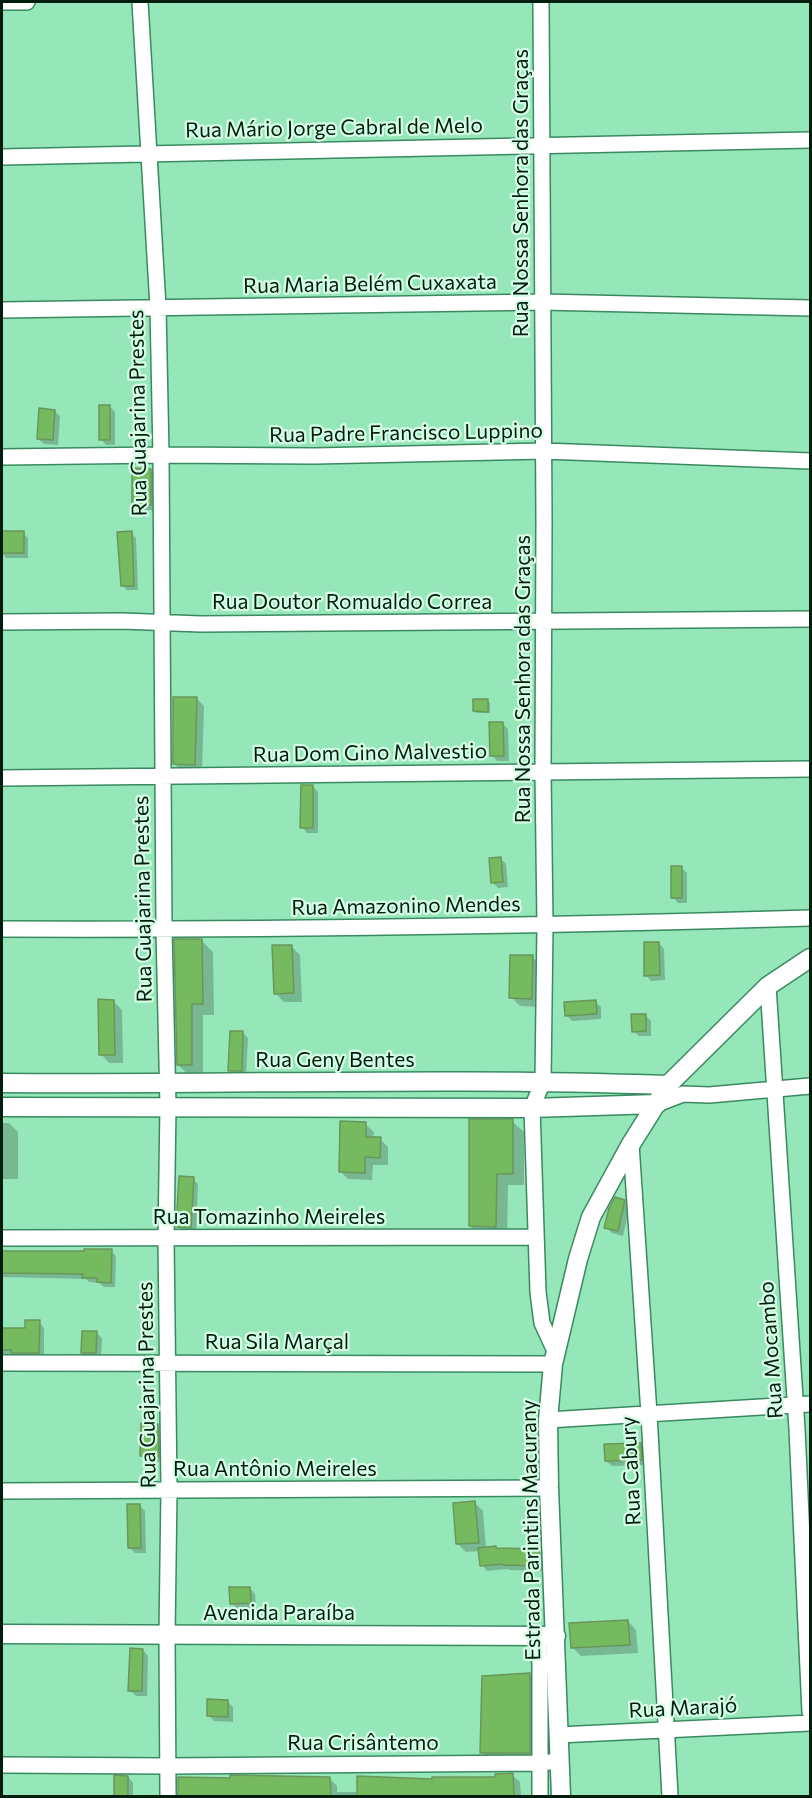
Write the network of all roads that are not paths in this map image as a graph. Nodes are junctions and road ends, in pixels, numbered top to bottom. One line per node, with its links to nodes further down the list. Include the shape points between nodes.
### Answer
1 (2, 2): 2 (street)
2 (27, 2)
3 (140, 2): 7 (street, Rua Guajarina Prestes)
4 (541, 2): 6 (street, Rua Nossa Senhora das Graças)
5 (810, 140): 6 (street, Rua Mário Jorge Cabral de Melo)
6 (541, 147): 7 (street, Rua Mário Jorge Cabral de Melo); 9 (street, Rua Nossa Senhora das Graças)
7 (148, 153): 8 (street, Rua Mário Jorge Cabral de Melo); 10 (street, Rua Guajarina Prestes)
8 (2, 157)
9 (542, 302): 10 (street, Rua Maria Belém Cuxaxata); 11 (street, Rua Maria Belém Cuxaxata); 13 (street, Rua Nossa Senhora das Graças)
10 (158, 307): 12 (street, Rua Maria Belém Cuxaxata); 14 (street, Rua Guajarina Prestes)
11 (810, 308)
12 (2, 310)
13 (544, 451): 14 (street, Rua Padre Francisco Luppino); 16 (street, Rua Padre Francisco Luppino); 20 (street, Rua Nossa Senhora das Graças)
14 (161, 455): 15 (street, Rua Padre Francisco Luppino); 19 (street, Rua Guajarina Prestes)
15 (2, 457)
16 (810, 460)
17 (810, 619): 20 (street, Rua Doutor Romualdo Correa)
18 (2, 622): 19 (street, Rua Doutor Romualdo Correa)
19 (162, 622): 20 (street, Rua Doutor Romualdo Correa); 24 (street, Rua Guajarina Prestes)
20 (543, 622): 22 (street, Rua Nossa Senhora das Graças)
21 (810, 769): 22 (street, Rua Dom Gino Malvestio)
22 (543, 772): 24 (street, Rua Dom Gino Malvestio); 26 (street, Rua Nossa Senhora das Graças)
23 (2, 778): 24 (street, Rua Dom Gino Malvestio)
24 (163, 778): 28 (street, Rua Guajarina Prestes)
25 (810, 918): 26 (street, Rua Amazonino Mendes)
26 (545, 926): 28 (street, Rua Amazonino Mendes); 31 (street, Rua Nossa Senhora das Graças)
27 (2, 929): 28 (street, Rua Amazonino Mendes)
28 (164, 930): 33 (street, Rua Guajarina Prestes)
29 (810, 958): 30 (street, Estrada Parintins Macurany)
30 (768, 986): 35 (street, Rua Mocambo); 36 (street, Estrada Parintins Macurany)
31 (543, 1081): 33 (street, Rua Geny Bentes); 36 (street, Rua Geny Bentes); 40 (street, Rua Nossa Senhora das Graças)
32 (2, 1083): 33 (street, Rua Geny Bentes)
33 (167, 1084): 38 (street, Rua Guajarina Prestes)
34 (810, 1086): 35 (street)
35 (776, 1088): 36 (street, via 709,1095); 49 (street, Rua Mocambo)
36 (676, 1090): 37 (street, Estrada Parintins Macurany)
37 (657, 1104): 40 (street); 41 (street, Estrada Parintins Macurany)
38 (168, 1106): 39 (street); 40 (street); 44 (street, Rua Guajarina Prestes)
39 (2, 1107)
40 (532, 1108): 42 (street, Rua Nossa Senhora das Graças)
41 (632, 1144): 45 (street, Estrada Parintins Macurany, via 591,1217); 50 (street, Rua Cabury)
42 (536, 1237): 44 (street, Rua Tomazinho Meireles); 45 (street, Rua Nossa Senhora das Graças, via 542,1323)
43 (2, 1238): 44 (street, Rua Tomazinho Meireles)
44 (166, 1238): 46 (street, Rua Guajarina Prestes)
45 (554, 1357): 46 (street, Rua Sila Marçal); 51 (street, Estrada Parintins Macurany)
46 (166, 1362): 47 (street, Rua Sila Marçal); 53 (street, Rua Guajarina Prestes)
47 (2, 1363)
48 (810, 1404): 49 (street)
49 (795, 1405): 50 (street); 58 (street, Rua Mocambo)
50 (650, 1414): 51 (street); 60 (street, Rua Cabury)
51 (548, 1420): 52 (street, Estrada Parintins Macurany)
52 (549, 1488): 53 (street, Rua Antônio Meireles); 57 (street, Estrada Parintins Macurany)
53 (169, 1490): 54 (street, Rua Antônio Meireles); 56 (street, Rua Guajarina Prestes)
54 (2, 1491)
55 (2, 1634): 56 (street, Avenida Paraíba)
56 (167, 1635): 57 (street, Avenida Paraíba); 64 (street, Rua Guajarina Prestes)
57 (547, 1636): 61 (street, Estrada Parintins Macurany); 62 (street, Estrada Parintins Macurany)
58 (810, 1712)
59 (810, 1723): 60 (street, Rua Marajó)
60 (666, 1729): 61 (street, Rua Marajó); 68 (street, Rua Cabury)
61 (558, 1735): 62 (street, Estrada Parintins Macurany)
62 (549, 1762): 64 (street, Rua Crisântemo); 66 (street, Estrada Parintins Macurany); 67 (street, Estrada Parintins Macurany)
63 (2, 1765): 64 (street, Rua Crisântemo)
64 (168, 1766): 65 (street, Rua Guajarina Prestes)
65 (168, 1797)
66 (540, 1797)
67 (561, 1797)
68 (670, 1797)

